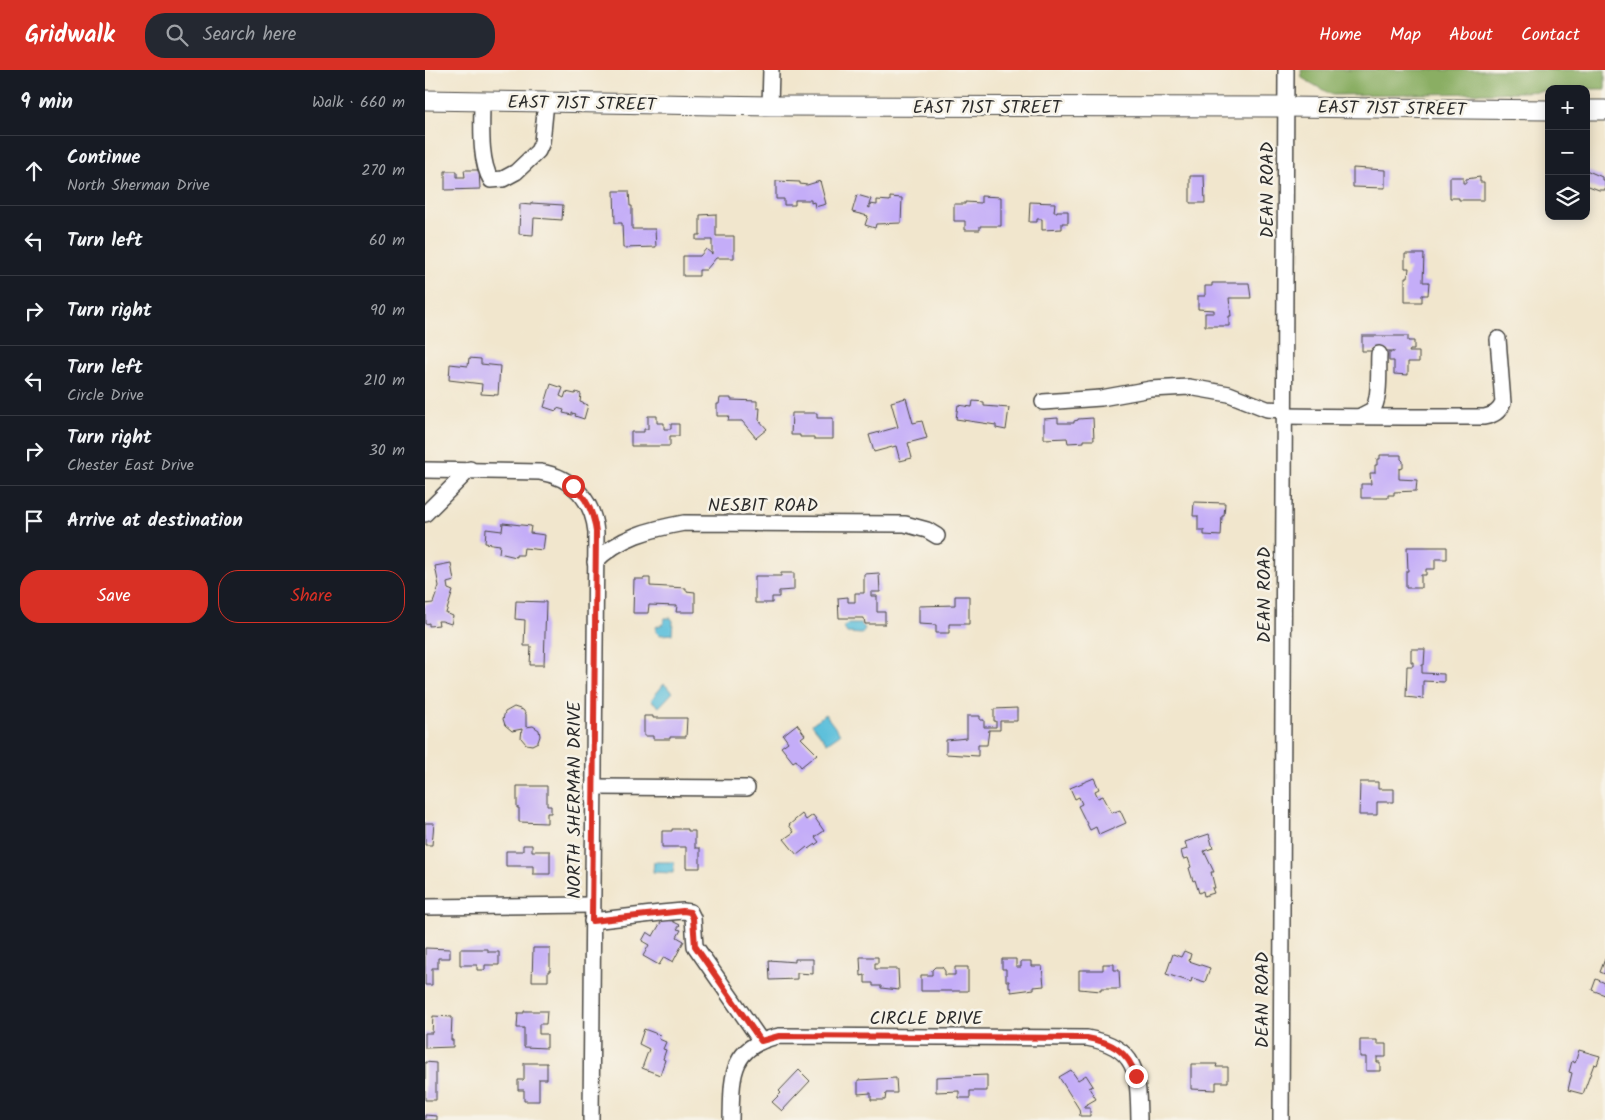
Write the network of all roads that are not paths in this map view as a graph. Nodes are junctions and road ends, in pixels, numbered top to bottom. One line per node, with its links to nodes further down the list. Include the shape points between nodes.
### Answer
1 (771, 70): 6 (street)
2 (1286, 70): 7 (street, DEAN ROAD)
3 (425, 100): 4 (main road, EAST 71ST STREET)
4 (481, 101): 5 (main road, EAST 71ST STREET); 5 (street, via 482,141 486,172 491,180 503,179 516,172 538,151)
5 (546, 102): 6 (main road, EAST 71ST STREET)
6 (770, 106): 7 (main road, EAST 71ST STREET)
7 (1286, 107): 8 (main road, EAST 71ST STREET); 14 (street, DEAN ROAD)
8 (1545, 110)
9 (1590, 110): 10 (main road)
10 (1605, 110)
11 (1498, 339): 15 (street, via 1503,403 1500,410 1492,415)
12 (1379, 354): 15 (street, via 1378,393 1372,410)
13 (1043, 402): 14 (street, via 1189,387 1229,394)
14 (1284, 413): 15 (street); 29 (street, DEAN ROAD)
15 (1361, 416)
16 (470, 469): 17 (street); 18 (street); 20 (street, NORTH SHERMAN DRIVE, via 540,472 555,475 573,486 587,502 593,516)
17 (425, 470)
18 (425, 514)
19 (937, 536): 20 (street, NESBIT ROAD, via 907,524 684,523 634,536)
20 (595, 562): 21 (street, NORTH SHERMAN DRIVE)
21 (593, 787): 22 (street); 24 (street, NORTH SHERMAN DRIVE)
22 (747, 788)
23 (425, 907): 24 (street)
24 (592, 913): 25 (street, via 690,912 695,946); 26 (street, NORTH SHERMAN DRIVE)
25 (761, 1041): 27 (street, CIRCLE DRIVE, via 748,1050 733,1073); 28 (street, CIRCLE DRIVE, via 779,1036 1087,1038 1107,1042 1127,1057 1135,1071)
26 (591, 1120)
27 (731, 1120)
28 (1139, 1120)
29 (1281, 1120)

